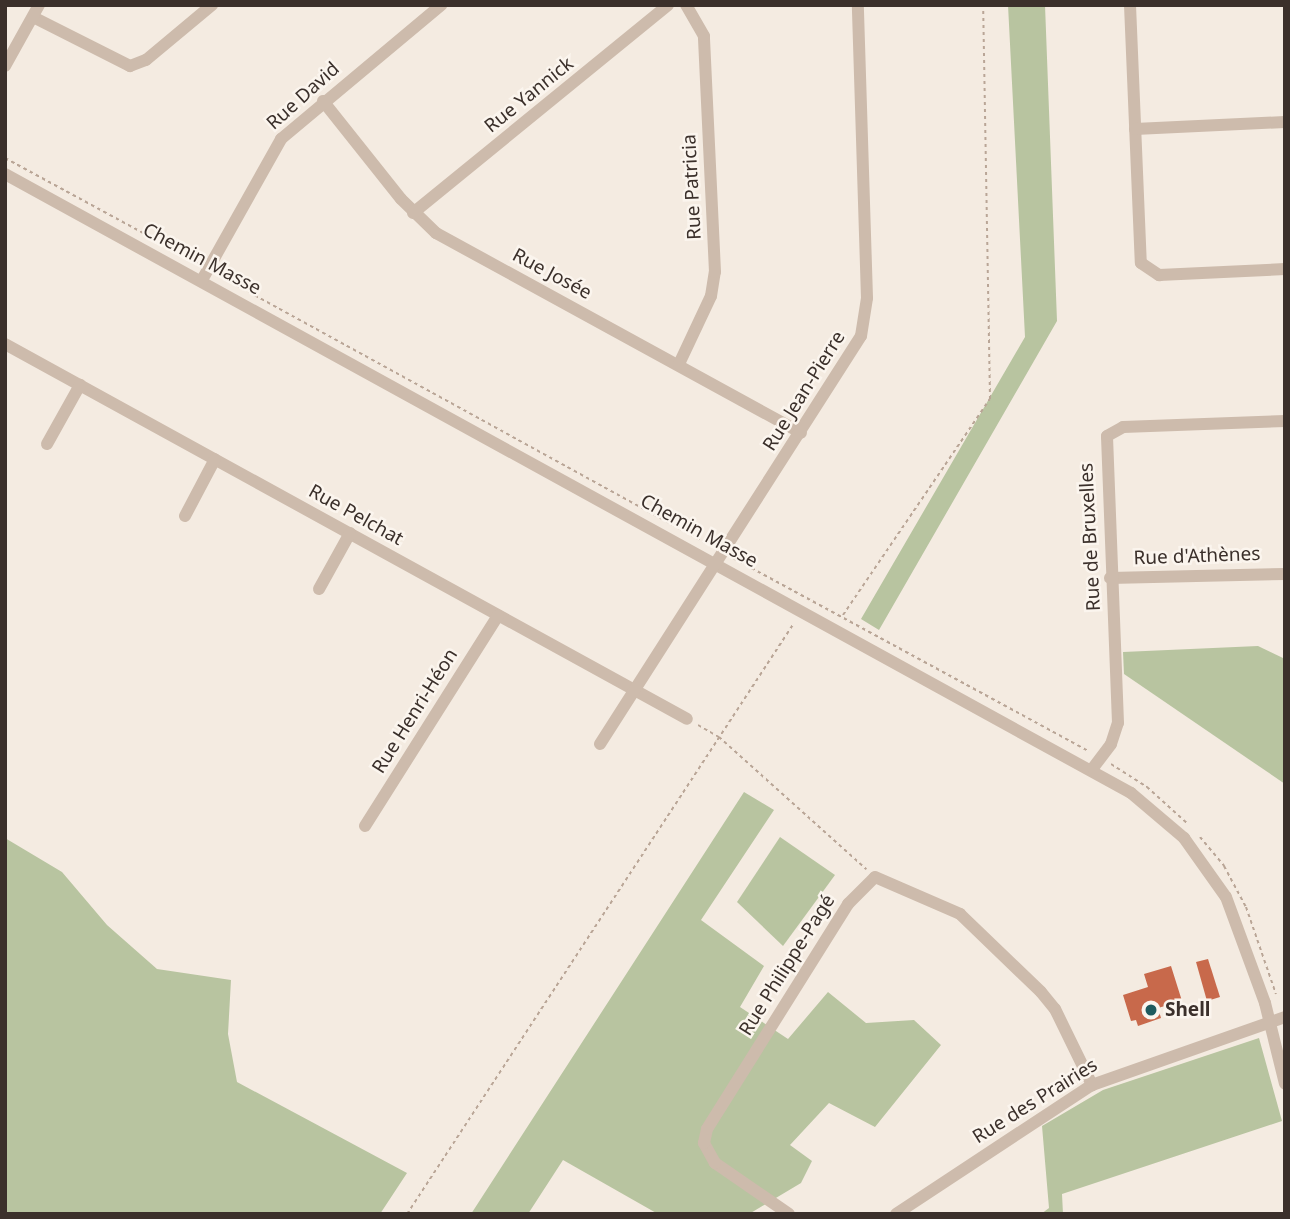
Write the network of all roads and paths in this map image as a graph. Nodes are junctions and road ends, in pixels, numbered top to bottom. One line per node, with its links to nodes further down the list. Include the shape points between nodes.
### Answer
1 (212, 5): 8 (street, via 146,60 130,66)
2 (441, 5): 10 (street, Rue David)
3 (668, 5): 14 (street, Rue Yannick)
4 (686, 5): 18 (street, Rue Patricia, via 704,36 715,272 711,296)
5 (858, 5): 21 (street, Rue Jean-Pierre, via 867,307 857,343)
6 (983, 5): 32 (path, via 990,399)
7 (1130, 5): 12 (street)
8 (36, 11): 9 (street)
9 (5, 66)
10 (323, 101): 14 (street, Rue Josée); 16 (street, Rue David, via 291,128 269,155)
11 (1285, 122): 12 (street)
12 (1135, 129): 15 (street, via 1138,251 1145,268 1159,275)
13 (5, 174): 16 (street, Chemin Masse)
14 (413, 213): 18 (street, Rue Josée, via 444,238)
15 (1285, 270)
16 (202, 280): 26 (street, Chemin Masse)
17 (5, 344): 19 (street, Rue Pelchat)
18 (679, 364): 21 (street, Rue Josée)
19 (80, 385): 22 (street); 23 (street, Rue Pelchat)
20 (1285, 421): 28 (street, Rue de Bruxelles, via 1123,427 1110,433 1104,444)
21 (801, 433): 26 (street, Rue Jean-Pierre)
22 (47, 444)
23 (215, 459): 24 (street); 25 (street, Rue Pelchat)
24 (185, 516)
25 (350, 534): 29 (street); 31 (street, Rue Pelchat)
26 (717, 564): 30 (street, Chemin Masse); 33 (street, Rue Jean-Pierre)
27 (1285, 574): 28 (street, Rue d'Athènes)
28 (1111, 578): 37 (street, Rue de Bruxelles, via 1118,723 1111,744)
29 (319, 589)
30 (803, 610): 32 (street, Chemin Masse); 35 (path)
31 (498, 617): 33 (street, Rue Pelchat); 38 (street, Rue Henri-Héon)
32 (834, 627): 37 (street, Chemin Masse)
33 (635, 690): 34 (street, Rue Pelchat); 36 (street, Rue Jean-Pierre)
34 (687, 719): 35 (path)
35 (719, 737): 39 (path); 44 (path)
36 (600, 744)
37 (1093, 768): 41 (street, Chemin Masse, via 1163,817 1207,866 1239,924)
38 (365, 826)
39 (876, 877): 43 (street, via 960,914 1055,1009); 45 (street, Rue Philippe-Pagé, via 848,904 707,1129 704,1143 715,1163)
40 (1285, 1017): 41 (street, Rue des Prairies)
41 (1269, 1023): 42 (street, Chemin Masse); 43 (street, Rue des Prairies)
42 (1285, 1084)
43 (1092, 1085): 46 (street, Rue des Prairies)
44 (407, 1214)
45 (789, 1214)
46 (896, 1214)

